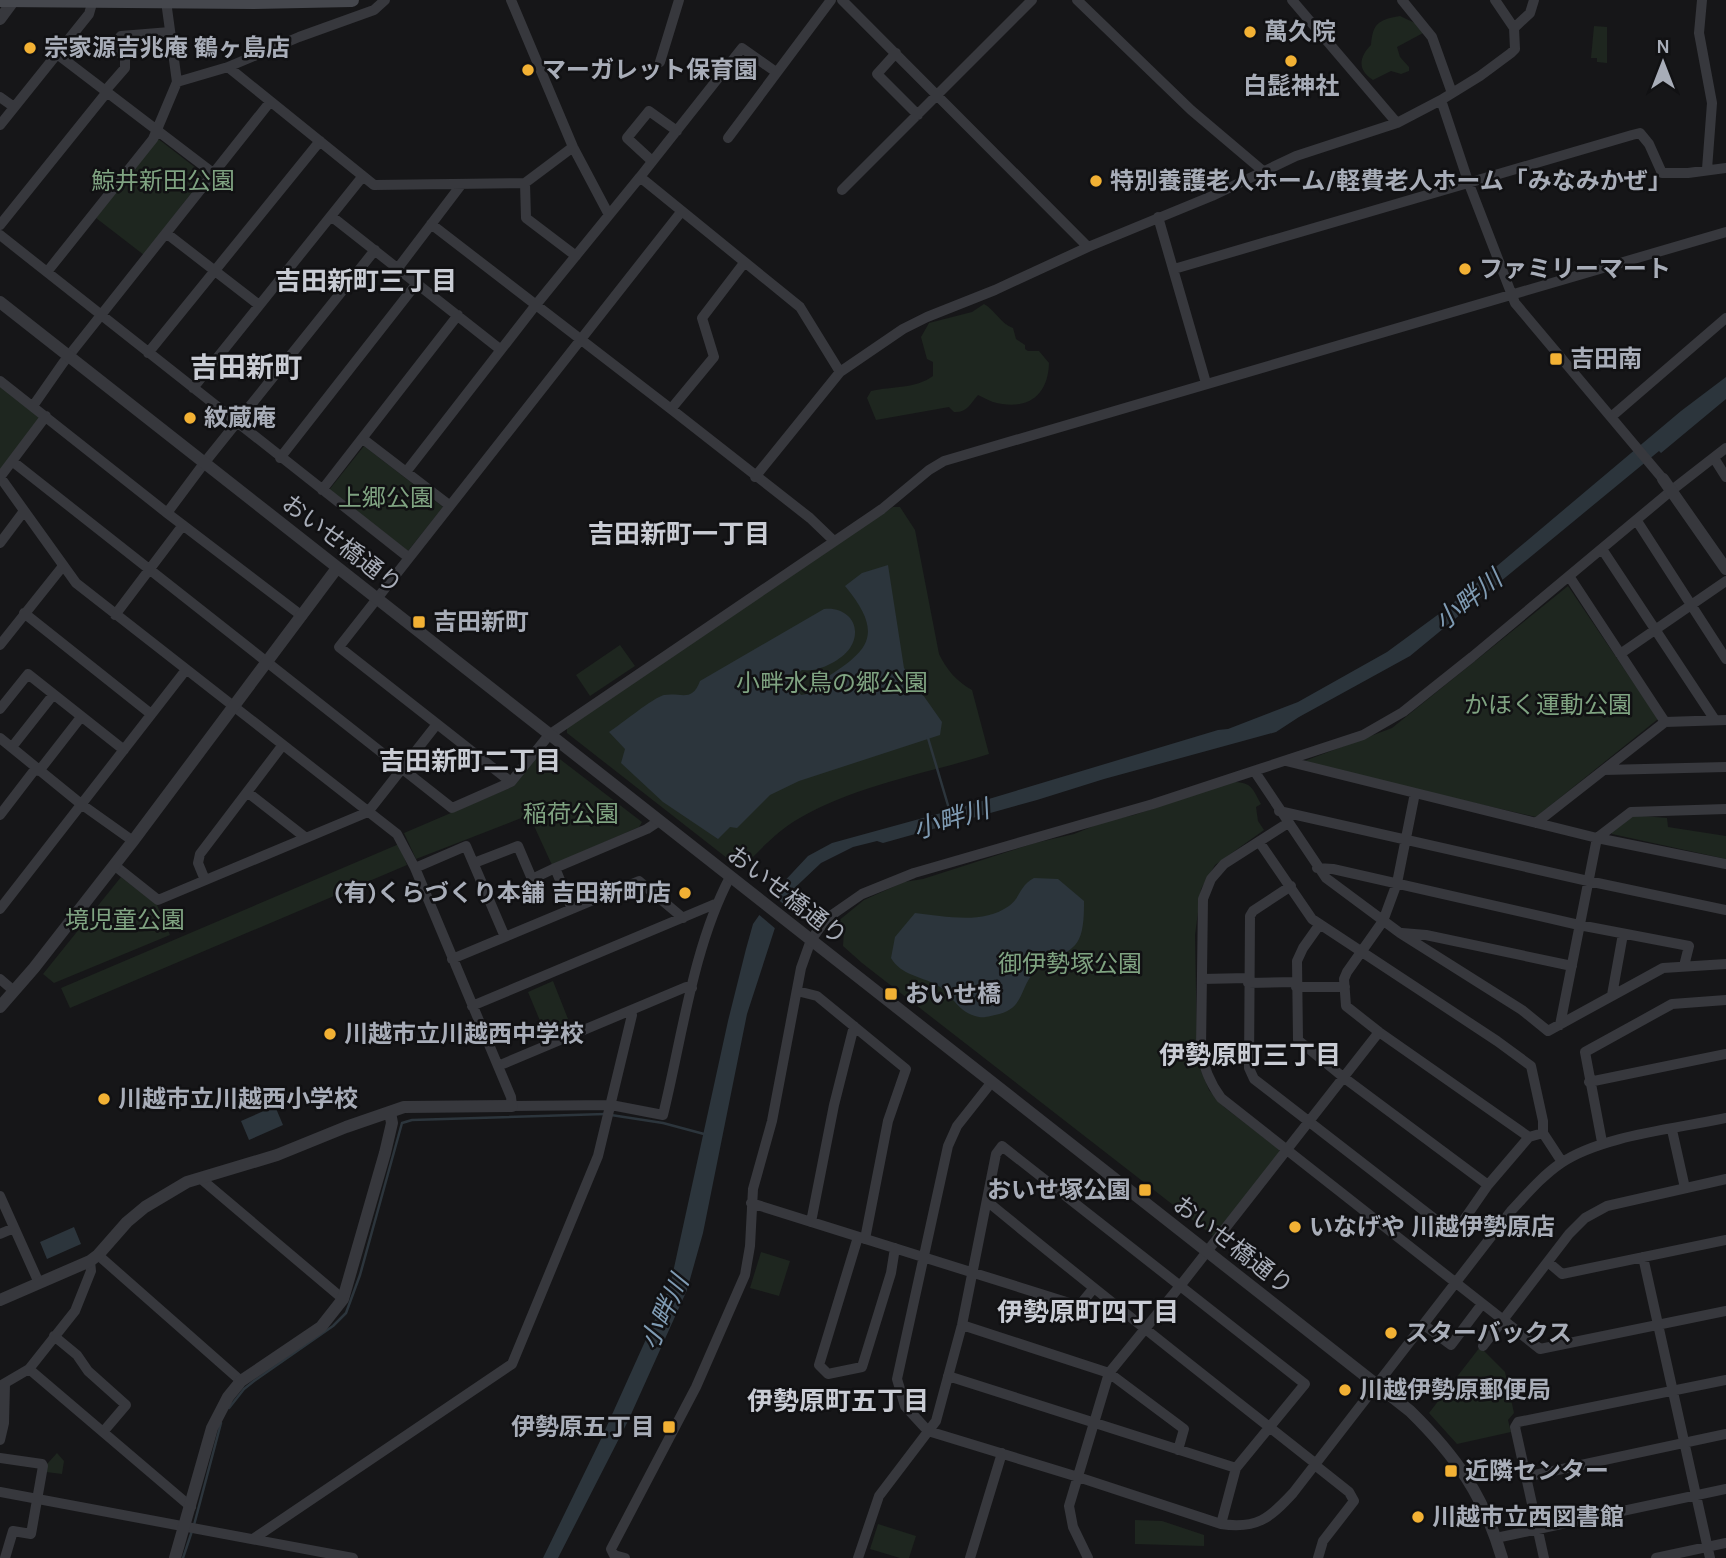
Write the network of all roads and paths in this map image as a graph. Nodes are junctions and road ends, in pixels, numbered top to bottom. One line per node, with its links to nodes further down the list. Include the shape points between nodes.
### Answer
1 (14, 0): 2 (main road); 16 (main road); 19 (street)
2 (93, 0): 3 (main road); 23 (street, via 89,14)
3 (110, 0): 17 (main road)
4 (352, 0): 17 (main road)
5 (385, 0): 25 (street, via 374,10)
6 (511, 0): 42 (street)
7 (679, 0): 24 (street)
8 (831, 0): 26 (street)
9 (842, 0): 22 (street)
10 (1032, 0): 30 (street)
11 (1077, 0): 46 (street, via 1191,110)
12 (1402, 0): 29 (street, via 1432,37)
13 (1495, 0): 20 (street)
14 (1534, 0): 20 (street, via 1531,13)
15 (1702, 0): 45 (street, via 1699,33 1712,103)
16 (0, 1)
17 (166, 1): 21 (street)
18 (1295, 1): 36 (street)
19 (0, 19)
20 (1514, 28): 29 (street, via 1515,49)
21 (170, 32): 27 (street); 28 (street, via 121,36 113,47 125,58 124,68)
22 (896, 53): 30 (street); 35 (street, via 877,74)
23 (57, 54): 28 (street); 34 (street)
24 (660, 62)
25 (228, 66): 27 (street); 33 (street)
26 (776, 72): 39 (street, via 742,48); 40 (street)
27 (177, 82): 38 (street)
28 (106, 92): 38 (street); 59 (street)
29 (1452, 93): 32 (street)
30 (939, 95): 35 (street); 63 (street)
31 (0, 97): 34 (street)
32 (1441, 100): 36 (street); 51 (street)
33 (270, 102): 41 (street); 47 (street)
34 (14, 107): 37 (street)
35 (918, 115): 53 (street)
36 (1397, 123): 46 (street)
37 (0, 125)
38 (157, 131): 47 (street); 70 (street)
39 (677, 131): 43 (street); 43 (street, via 649,111 627,138)
40 (727, 138)
41 (320, 141): 48 (street); 69 (street)
42 (573, 147): 50 (street); 55 (street)
43 (653, 162): 49 (street)
44 (1726, 168): 45 (street)
45 (1707, 169): 51 (street, via 1662,173 1640,133)
46 (1263, 171): 57 (street)
47 (213, 173): 61 (street)
48 (363, 176): 52 (street, via 374,185); 56 (street)
49 (640, 177): 54 (street); 55 (street)
50 (525, 183): 52 (street); 65 (street, via 526,218)
51 (1469, 184): 68 (street); 72 (street)
52 (461, 185): 58 (street)
53 (842, 190)
54 (681, 212): 66 (street); 79 (street)
55 (608, 215): 65 (street)
56 (331, 216): 64 (street); 74 (street)
57 (1158, 217): 63 (street); 68 (street)
58 (431, 224): 67 (street); 75 (street)
59 (0, 225)
60 (1726, 232): 72 (street)
61 (166, 233): 69 (street); 76 (street)
62 (0, 235): 70 (street)
63 (1088, 247): 83 (street, via 903,329)
64 (375, 250): 67 (street); 91 (street)
65 (576, 256): 75 (street)
66 (744, 263): 83 (street, via 800,307); 88 (street, via 702,318 714,357)
67 (398, 268): 71 (street)
68 (1174, 269): 85 (street)
69 (216, 270): 74 (street); 81 (street)
70 (47, 272): 76 (street)
71 (416, 283): 77 (street); 94 (street)
72 (1511, 293): 85 (street); 90 (street)
73 (0, 302): 82 (street, おいせ橋通り)
74 (259, 305): 86 (street)
75 (535, 306): 79 (street); 80 (street)
76 (101, 315): 81 (street); 82 (street)
77 (458, 315): 80 (street); 92 (street)
78 (1726, 317): 90 (street)
79 (580, 340): 88 (street); 105 (street)
80 (501, 350): 98 (street)
81 (149, 353): 86 (street)
82 (68, 356): 87 (street); 97 (street, おいせ橋通り)
83 (840, 372): 100 (street)
84 (0, 381): 87 (street)
85 (1206, 383): 110 (street, via 944,461)
86 (193, 388): 91 (street)
87 (33, 406): 89 (street)
88 (671, 409): 100 (street)
89 (46, 416): 96 (street); 107 (street)
90 (1613, 419): 102 (street)
91 (236, 423): 94 (street); 97 (street)
92 (363, 439): 98 (street); 103 (street)
93 (1726, 448): 95 (street)
94 (280, 458): 103 (street)
95 (1714, 458): 101 (street); 104 (street)
96 (12, 461): 99 (street); 116 (street)
97 (205, 462): 107 (street); 115 (street, おいせ橋通り)
98 (406, 472): 105 (street)
99 (0, 477): 106 (street)
100 (755, 477): 110 (street)
101 (1726, 477)
102 (1663, 478): 104 (street)
103 (323, 490): 113 (street)
104 (1672, 490): 108 (street); 117 (street)
105 (449, 505): 113 (street)
106 (24, 511): 111 (street); 114 (street)
107 (167, 513): 109 (street)
108 (1637, 521): 112 (street); 121 (street)
109 (183, 524): 116 (street); 124 (street)
110 (834, 541): 139 (street)
111 (0, 542)
112 (1602, 549): 118 (street); 125 (street)
113 (408, 557): 120 (street)
114 (63, 566): 122 (street); 123 (street)
115 (338, 568): 120 (street, おいせ橋通り); 124 (street)
116 (149, 569): 123 (street); 129 (street)
117 (1726, 569)
118 (1569, 576): 127 (street); 144 (street, via 1385,723)
119 (1726, 581): 121 (street)
120 (377, 598): 138 (street, via 339,647); 139 (street, おいせ橋通り)
121 (1691, 605): 125 (street); 128 (street)
122 (24, 613): 126 (street); 134 (street)
123 (115, 615): 130 (street)
124 (302, 616): 129 (street)
125 (1655, 630): 127 (street); 136 (street)
126 (1, 641)
127 (1620, 654): 137 (street)
128 (1726, 659)
129 (267, 662): 132 (street); 147 (street)
130 (185, 671): 132 (street); 134 (street)
131 (53, 695): 133 (street, via 28,674); 135 (street); 142 (street)
132 (233, 707): 141 (street); 164 (street)
133 (0, 709)
134 (151, 713): 143 (street)
135 (81, 717): 143 (street); 146 (street)
136 (1720, 720): 137 (street)
137 (1665, 722): 148 (street)
138 (437, 724): 147 (street); 150 (street)
139 (549, 735): 150 (street); 158 (street, おいせ橋通り)
140 (0, 738): 142 (street)
141 (282, 746): 151 (street); 156 (street)
142 (12, 747): 146 (street)
143 (124, 750): 153 (street)
144 (1286, 761): 149 (street); 152 (street)
145 (1726, 766): 148 (street)
146 (37, 769): 153 (street); 157 (street)
147 (402, 769): 150 (street, via 452,808); 156 (street)
148 (1604, 770): 160 (street)
149 (1255, 772): 155 (street); 188 (street, via 888,883 862,894)
150 (511, 782)
151 (247, 792): 161 (street); 172 (street, via 200,854 198,863)
152 (1415, 793): 160 (street); 163 (street)
153 (81, 804): 164 (street); 178 (street)
154 (1726, 809): 162 (street, via 1631,812)
155 (1279, 811): 159 (street); 163 (street)
156 (368, 812): 161 (street); 169 (street, via 397,834)
157 (0, 815)
158 (659, 821): 171 (street); 173 (street, おいせ橋通り)
159 (1288, 823): 165 (street); 170 (street)
160 (1536, 823): 162 (street)
161 (306, 838): 172 (street)
162 (1597, 838): 167 (street); 174 (street)
163 (1405, 840): 174 (street); 175 (street)
164 (132, 841): 168 (street)
165 (1260, 843): 176 (street); 195 (street, via 1224,864 1211,879 1203,899)
166 (474, 863): 169 (street, via 466,846); 171 (street, via 518,846 532,879); 187 (street)
167 (1726, 864)
168 (114, 865): 172 (street, via 158,900); 200 (street)
169 (415, 868): 190 (street)
170 (1317, 868): 175 (street); 182 (street)
171 (555, 869): 179 (street)
172 (205, 880)
173 (735, 881): 177 (street); 188 (street, おいせ橋通り)
174 (1588, 881): 180 (street); 184 (street)
175 (1397, 883): 182 (street); 184 (street)
176 (1292, 886): 183 (street); 196 (street, via 1250,916)
177 (716, 904): 181 (street); 199 (street)
178 (0, 907)
179 (572, 909): 181 (street, via 639,881); 187 (street)
180 (1726, 910)
181 (683, 918): 204 (street)
182 (1383, 920): 185 (street); 189 (street)
183 (1320, 924): 189 (street); 197 (street, via 1299,955)
184 (1579, 925): 186 (street); 192 (street)
185 (1399, 933): 192 (street); 207 (street, via 1548,1031)
186 (1623, 934): 193 (street, via 1689,946); 202 (street)
187 (505, 937): 190 (street)
188 (807, 937): 201 (street); 214 (street, おいせ橋通り)
189 (1361, 952): 198 (street, via 1347,972); 221 (street, via 1531,1066)
190 (452, 959): 204 (street)
191 (1726, 964): 193 (street)
192 (1572, 965): 207 (street)
193 (1685, 966): 202 (street, via 1663,968)
194 (0, 979): 200 (street)
195 (1202, 979): 196 (street); 224 (street, via 1201,1048 1213,1086 1221,1098)
196 (1248, 980): 197 (street); 219 (street, via 1250,1073)
197 (1296, 984): 198 (street); 212 (street, via 1297,1040)
198 (1345, 987): 209 (street, via 1346,1006)
199 (692, 988): 206 (street); 215 (street, via 663,1115)
200 (14, 990): 205 (street)
201 (797, 991): 208 (street, via 817,996); 232 (street)
202 (1612, 995): 207 (street)
203 (1726, 1000): 213 (street, via 1672,1004 1585,1052)
204 (472, 1006): 211 (street)
205 (0, 1007)
206 (631, 1011): 211 (street); 215 (street)
207 (1560, 1024)
208 (854, 1026): 233 (street); 236 (street, via 906,1069 888,1121)
209 (1379, 1032): 212 (street); 222 (street)
210 (1726, 1054): 213 (street)
211 (498, 1066): 216 (street)
212 (1343, 1077): 219 (street); 228 (street)
213 (1590, 1082): 223 (street)
214 (991, 1083): 239 (street, おいせ橋通り); 240 (street, via 951,1134)
215 (611, 1105): 216 (street); 293 (street, via 591,1177 512,1364)
216 (512, 1106): 217 (street, via 414,1106)
217 (390, 1112): 226 (street, via 277,1155); 249 (street, via 393,1123)
218 (1726, 1118): 220 (street)
219 (1309, 1122): 224 (street); 228 (street, via 1454,1234)
220 (1672, 1130): 223 (street); 229 (street)
221 (1544, 1133): 222 (street); 225 (street)
222 (1529, 1137): 228 (street)
223 (1602, 1142): 225 (street)
224 (1288, 1149): 239 (street); 245 (street)
225 (1562, 1162): 245 (street, via 1511,1211)
226 (200, 1178): 242 (street, via 145,1208); 249 (street)
227 (1726, 1179): 229 (street)
228 (1488, 1185)
229 (1685, 1188): 243 (street, via 1618,1202 1594,1213 1569,1234)
230 (0, 1196): 234 (street)
231 (988, 1202): 244 (street); 247 (street, via 996,1154 1002,1146); 248 (street)
232 (751, 1203): 233 (street); 299 (street, via 745,1275 695,1387 611,1549)
233 (811, 1222): 236 (street)
234 (14, 1228): 235 (street); 246 (street)
235 (0, 1234)
236 (861, 1238): 238 (street); 238 (street, via 819,1365 828,1374 862,1367)
237 (1726, 1240): 241 (street)
238 (895, 1248): 240 (street)
239 (1208, 1251): 247 (street); 266 (street, おいせ橋通り)
240 (925, 1257): 244 (street); 270 (street, via 897,1379 905,1406)
241 (1643, 1257): 243 (street, via 1562,1274); 256 (street)
242 (94, 1258): 246 (street); 258 (street, via 82,1298); 264 (street)
243 (1548, 1262): 253 (street)
244 (971, 1272): 248 (street, via 1079,1306); 254 (street)
245 (1456, 1282): 251 (street); 255 (street)
246 (39, 1283): 250 (street)
247 (1180, 1286): 257 (street); 269 (street, via 1305,1384)
248 (1093, 1289): 257 (street)
249 (343, 1299): 264 (street, via 321,1327)
250 (0, 1300)
251 (1482, 1304): 253 (street); 255 (street, via 1451,1345)
252 (1726, 1311): 256 (street)
253 (1503, 1321): 256 (street, via 1540,1349); 259 (street)
254 (962, 1325): 261 (street); 262 (street)
255 (1423, 1325): 266 (street)
256 (1658, 1326): 267 (street)
257 (1146, 1328): 261 (street); 269 (street)
258 (54, 1336): 260 (street); 271 (street, via 126,1405)
259 (1483, 1346)
260 (29, 1369): 265 (street); 271 (street)
261 (1109, 1373): 268 (street); 275 (street, via 1184,1429)
262 (948, 1376): 268 (street); 270 (street, via 936,1421)
263 (1726, 1380): 267 (street)
264 (241, 1381): 286 (street, via 212,1428)
265 (2, 1385): 273 (street)
266 (1377, 1385): 278 (street); 292 (street, おいせ橋通り, via 1429,1430 1460,1465)
267 (1674, 1391): 274 (street); 281 (street, via 1518,1422 1515,1427)
268 (1094, 1423): 275 (street); 280 (street)
269 (1270, 1428): 278 (street); 279 (street)
270 (928, 1431): 276 (street); 300 (street, via 879,1496)
271 (103, 1432): 286 (street)
272 (1726, 1434): 274 (street)
273 (0, 1440)
274 (1684, 1443): 281 (street); 284 (street)
275 (1178, 1450): 279 (street)
276 (1002, 1453): 280 (street); 301 (street)
277 (0, 1458): 285 (street, via 42,1464)
278 (1315, 1465): 287 (street, via 1264,1520 1239,1526); 303 (street, via 1349,1492 1354,1502 1323,1541)
279 (1236, 1468): 287 (street)
280 (1078, 1477): 287 (street); 302 (street, via 1069,1506)
281 (1525, 1477): 290 (street)
282 (1726, 1489): 284 (street)
283 (0, 1492): 285 (street)
284 (1696, 1495): 290 (street); 295 (street)
285 (37, 1499): 288 (street); 291 (street, via 32,1534)
286 (191, 1507): 288 (street)
287 (1221, 1524)
288 (186, 1527): 293 (street); 297 (street)
289 (0, 1529): 291 (street)
290 (1538, 1529): 292 (street); 305 (street)
291 (13, 1531): 296 (street)
292 (1496, 1538): 304 (street, おいせ橋通り)
293 (253, 1539): 298 (street)
294 (1726, 1543): 295 (street)
295 (1709, 1553): 306 (street)
296 (5, 1558)
297 (175, 1558)
298 (353, 1558)
299 (625, 1558)
300 (858, 1558)
301 (970, 1558)
302 (1088, 1558)
303 (1318, 1558)
304 (1502, 1558)
305 (1544, 1558)
306 (1656, 1558)

